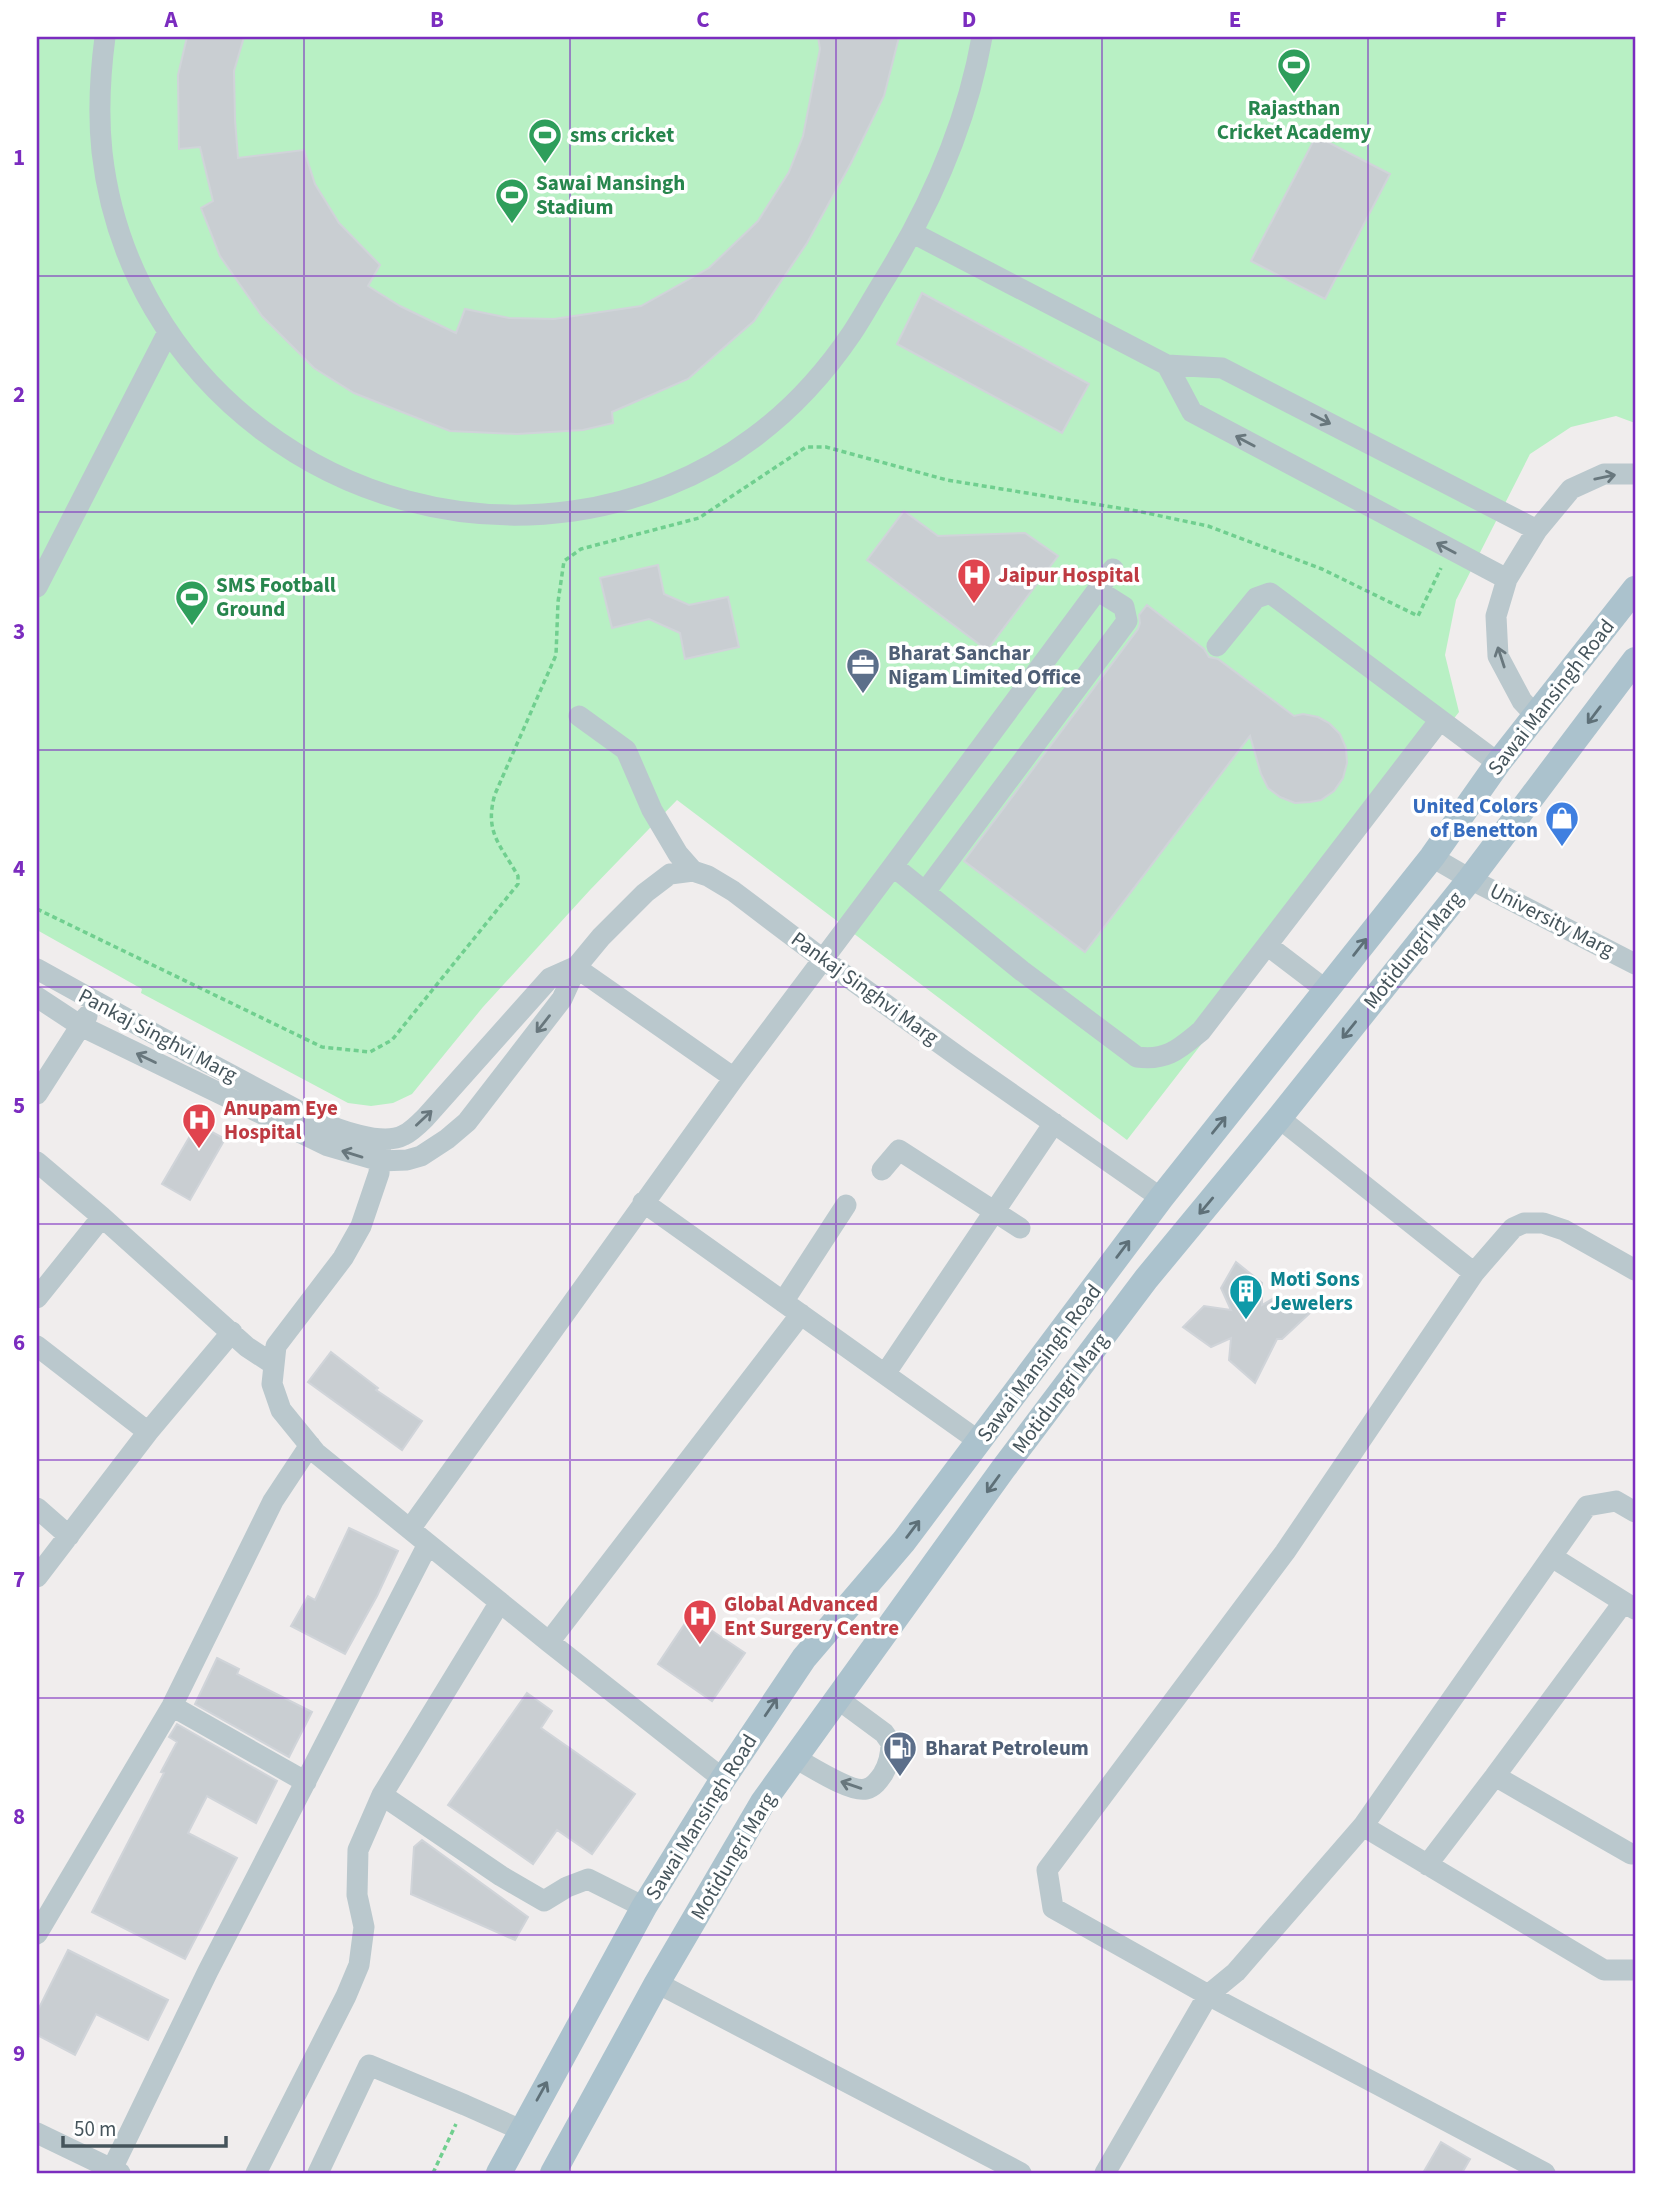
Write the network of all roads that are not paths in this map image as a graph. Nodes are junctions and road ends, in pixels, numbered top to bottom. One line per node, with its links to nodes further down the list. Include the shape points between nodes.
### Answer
1 (105, 37): 4 (street, via 99,116 108,187 125,248)
2 (982, 37): 3 (street, via 954,140)
3 (913, 233): 4 (street, via 852,333 780,417 688,476 626,499 561,512 453,511 350,482 297,455 248,420 208,383); 5 (street)
4 (168, 332): 10 (street)
5 (1167, 365): 7 (street, one-way to 7, via 1222,368); 9 (street, one-way to 5, via 1192,412)
6 (1635, 474): 7 (street, one-way to 6, via 1571,489 1605,474)
7 (1537, 530): 9 (street)
8 (1113, 569): 12 (street)
9 (1507, 579): 15 (street, one-way to 9, via 1522,701 1498,656 1496,616)
10 (37, 586)
11 (1635, 589): 15 (main road, Sawai Mansingh Road)
12 (1097, 590): 20 (street); 23 (street, via 1124,607 1126,621)
13 (1217, 646): 17 (street, via 1256,598 1270,593)
14 (1635, 660): 22 (main road, Motidungri Marg, one-way to 22)
15 (1535, 715): 18 (main road, Sawai Mansingh Road)
16 (579, 716): 21 (street, via 626,750 652,810)
17 (1440, 720): 18 (street); 24 (street)
18 (1498, 763): 19 (main road, Sawai Mansingh Road)
19 (1432, 857): 22 (street, University Marg); 29 (main road, Sawai Mansingh Road, one-way to 19)
20 (893, 866): 23 (street); 25 (street)
21 (693, 871): 25 (street, Pankaj Singhvi Marg, via 733,891); 27 (street, Pankaj Singhvi Marg, via 670,874 645,893)
22 (1470, 879): 26 (street, University Marg); 35 (main road, Motidungri Marg, one-way to 35)
23 (925, 892): 24 (street, via 1137,1057 1152,1059 1174,1053 1201,1031)
24 (1267, 945): 29 (street)
25 (824, 960): 33 (street); 36 (street, Pankaj Singhvi Marg)
26 (1635, 964)
27 (577, 966): 33 (street); 37 (street, Pankaj Singhvi Marg, one-way to 27, via 403,1136 425,1118 550,978); 38 (street, Pankaj Singhvi Marg, one-way to 38, via 562,999 467,1122 421,1156)
28 (37, 970): 31 (street, Pankaj Singhvi Marg)
29 (1326, 990): 41 (main road, Sawai Mansingh Road, one-way to 29)
30 (37, 997): 32 (street, Pankaj Singhvi Marg)
31 (96, 1002): 32 (street); 37 (street, Pankaj Singhvi Marg, via 314,1119)
32 (80, 1026): 34 (street); 38 (street, Pankaj Singhvi Marg, one-way to 32, via 328,1146)
33 (734, 1078): 42 (street)
34 (37, 1094)
35 (1279, 1118): 48 (street); 69 (main road, Motidungri Marg, one-way to 69, via 1146,1279)
36 (1054, 1123): 41 (street, Pankaj Singhvi Marg); 44 (street)
37 (381, 1140): 38 (street)
38 (380, 1161): 54 (street, via 361,1226 343,1258 276,1346)
39 (37, 1162): 45 (street)
40 (882, 1170): 44 (street, via 898,1150)
41 (1161, 1198): 57 (main road, Sawai Mansingh Road, one-way to 41)
42 (643, 1202): 50 (street); 61 (street)
43 (846, 1205): 50 (street)
44 (994, 1212): 46 (street); 55 (street)
45 (102, 1217): 49 (street); 52 (street)
46 (1020, 1228)
47 (1635, 1270): 48 (street, via 1564,1230 1524,1223 1514,1228)
48 (1474, 1273): 83 (street, via 1285,1552 1048,1870 1053,1908)
49 (37, 1298)
50 (783, 1301): 51 (street)
51 (801, 1314): 55 (street); 68 (street)
52 (232, 1332): 54 (street); 56 (street)
53 (37, 1346): 56 (street)
54 (273, 1364): 58 (street, via 272,1384 281,1410)
55 (885, 1374): 57 (street)
56 (148, 1432): 62 (street)
57 (980, 1442): 73 (main road, Sawai Mansingh Road, one-way to 57, via 804,1658 904,1541)
58 (310, 1445): 61 (street); 70 (street, via 273,1501)
59 (37, 1508): 62 (street)
60 (1635, 1512): 64 (street, via 1616,1501 1587,1506)
61 (410, 1529): 63 (street)
62 (69, 1536): 65 (street)
63 (428, 1544): 66 (street); 74 (street)
64 (1552, 1557): 67 (street); 76 (street)
65 (37, 1577)
66 (500, 1602): 68 (street); 75 (street)
67 (1629, 1606): 72 (street)
68 (550, 1643): 73 (street)
69 (838, 1699): 71 (main road, Motidungri Marg); 71 (street, one-way to 71, via 891,1742 890,1759 881,1778 860,1789)
70 (172, 1706): 74 (street); 80 (street)
71 (795, 1758): 82 (main road, Motidungri Marg, via 763,1802)
72 (1495, 1776): 77 (street); 78 (street)
73 (723, 1779): 79 (main road, Sawai Mansingh Road)
74 (306, 1782): 87 (street, via 208,1971)
75 (382, 1795): 79 (street, via 544,1901 588,1879); 88 (street, via 358,1850 357,1895 363,1927 359,1965)
76 (1363, 1826): 78 (street); 83 (street, via 1236,1972)
77 (1634, 1852)
78 (1427, 1865): 81 (street, via 1604,1970)
79 (644, 1906): 84 (main road, Sawai Mansingh Road, one-way to 79)
80 (39, 1925)
81 (1635, 1970)
82 (657, 1983): 91 (main road, Motidungri Marg); 92 (street)
83 (1208, 1995): 93 (street); 94 (street)
84 (521, 2130): 89 (street, via 369,2065); 90 (main road, Sawai Mansingh Road)
85 (37, 2133): 86 (street)
86 (89, 2166): 87 (street)
87 (116, 2171)
88 (256, 2173)
89 (318, 2173)
90 (499, 2173)
91 (553, 2173)
92 (1021, 2173)
93 (1105, 2173)
94 (1545, 2173)

